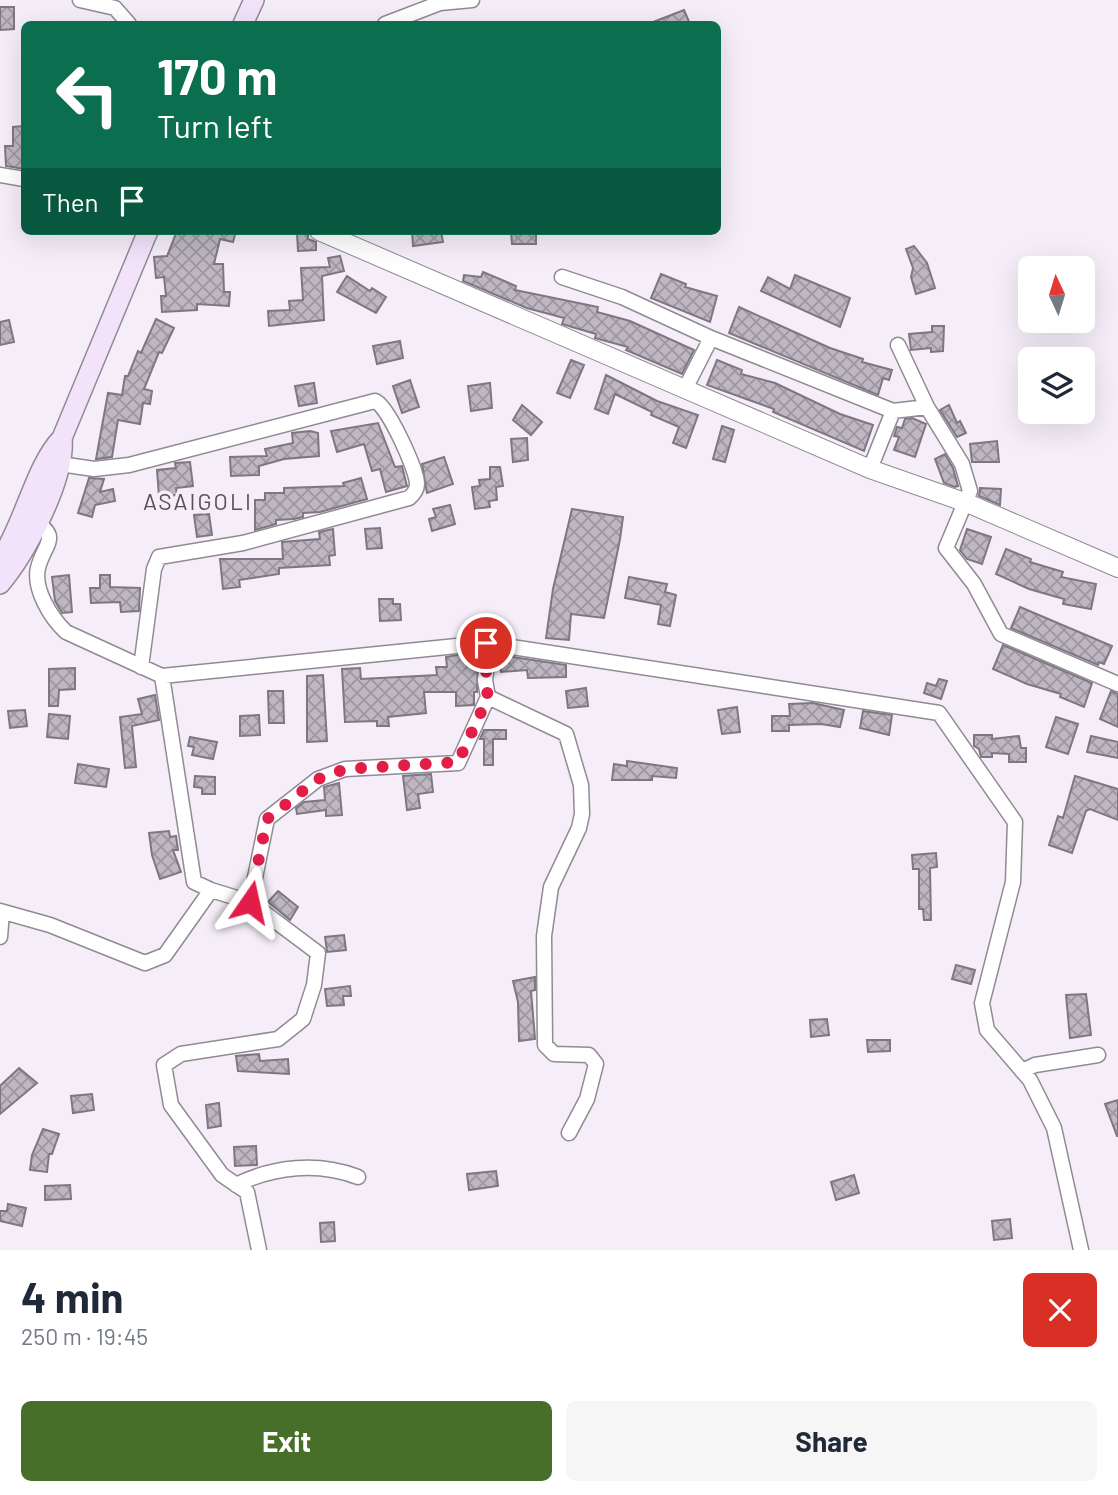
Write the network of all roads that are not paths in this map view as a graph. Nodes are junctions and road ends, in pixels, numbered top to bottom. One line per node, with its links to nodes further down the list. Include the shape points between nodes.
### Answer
1 (80, 0): 4 (street, via 115,8)
2 (254, 0): 5 (main road)
3 (472, 0): 6 (street, via 440,3)
4 (126, 21)
5 (244, 21)
6 (393, 21)
7 (0, 175): 8 (street)
8 (21, 178)
9 (146, 235): 17 (main road)
10 (328, 235): 14 (street)
11 (562, 277): 12 (street, via 622,297)
12 (710, 338): 14 (street); 16 (street)
13 (898, 345): 15 (street)
14 (685, 389): 19 (street)
15 (927, 407): 16 (street); 20 (street, via 962,464 970,491)
16 (893, 411): 19 (street)
17 (62, 438): 18 (main road); 21 (main road, via 52,449)
18 (61, 464): 21 (main road); 26 (street, via 94,469 129,464 375,401 387,409 416,479 409,499 243,543 159,557)
19 (870, 469): 20 (street)
20 (967, 503): 23 (street); 28 (street, via 946,548 974,584 1001,634)
21 (31, 519): 22 (main road); 24 (main road); 26 (street, via 48,531 50,538 38,569 41,591 55,621 66,632)
22 (0, 560)
23 (1118, 568)
24 (0, 584)
25 (490, 643): 27 (street); 29 (street, via 485,680); 35 (street, via 939,713 1015,822 1013,882 982,1003 987,1030)
26 (141, 667): 27 (street)
27 (162, 676): 30 (street, via 194,882)
28 (1118, 684)
29 (488, 697): 31 (street, via 458,762 345,769 318,779 267,819); 36 (street, via 566,734 581,785 579,828 551,887 544,936 545,1045 554,1054 589,1055 596,1064 587,1099)
30 (211, 890): 31 (street); 32 (street, via 165,955 145,963 50,925)
31 (250, 902): 38 (street, via 318,953 303,1020 278,1039 181,1054 164,1065 171,1105 206,1156)
32 (1, 912): 33 (street)
33 (0, 937)
34 (1098, 1055): 35 (street)
35 (1022, 1071): 40 (street, via 1054,1128)
36 (569, 1133)
37 (358, 1177): 38 (street, via 333,1167 264,1171)
38 (236, 1185): 39 (street, via 247,1192)
39 (259, 1250)
40 (1081, 1250)

